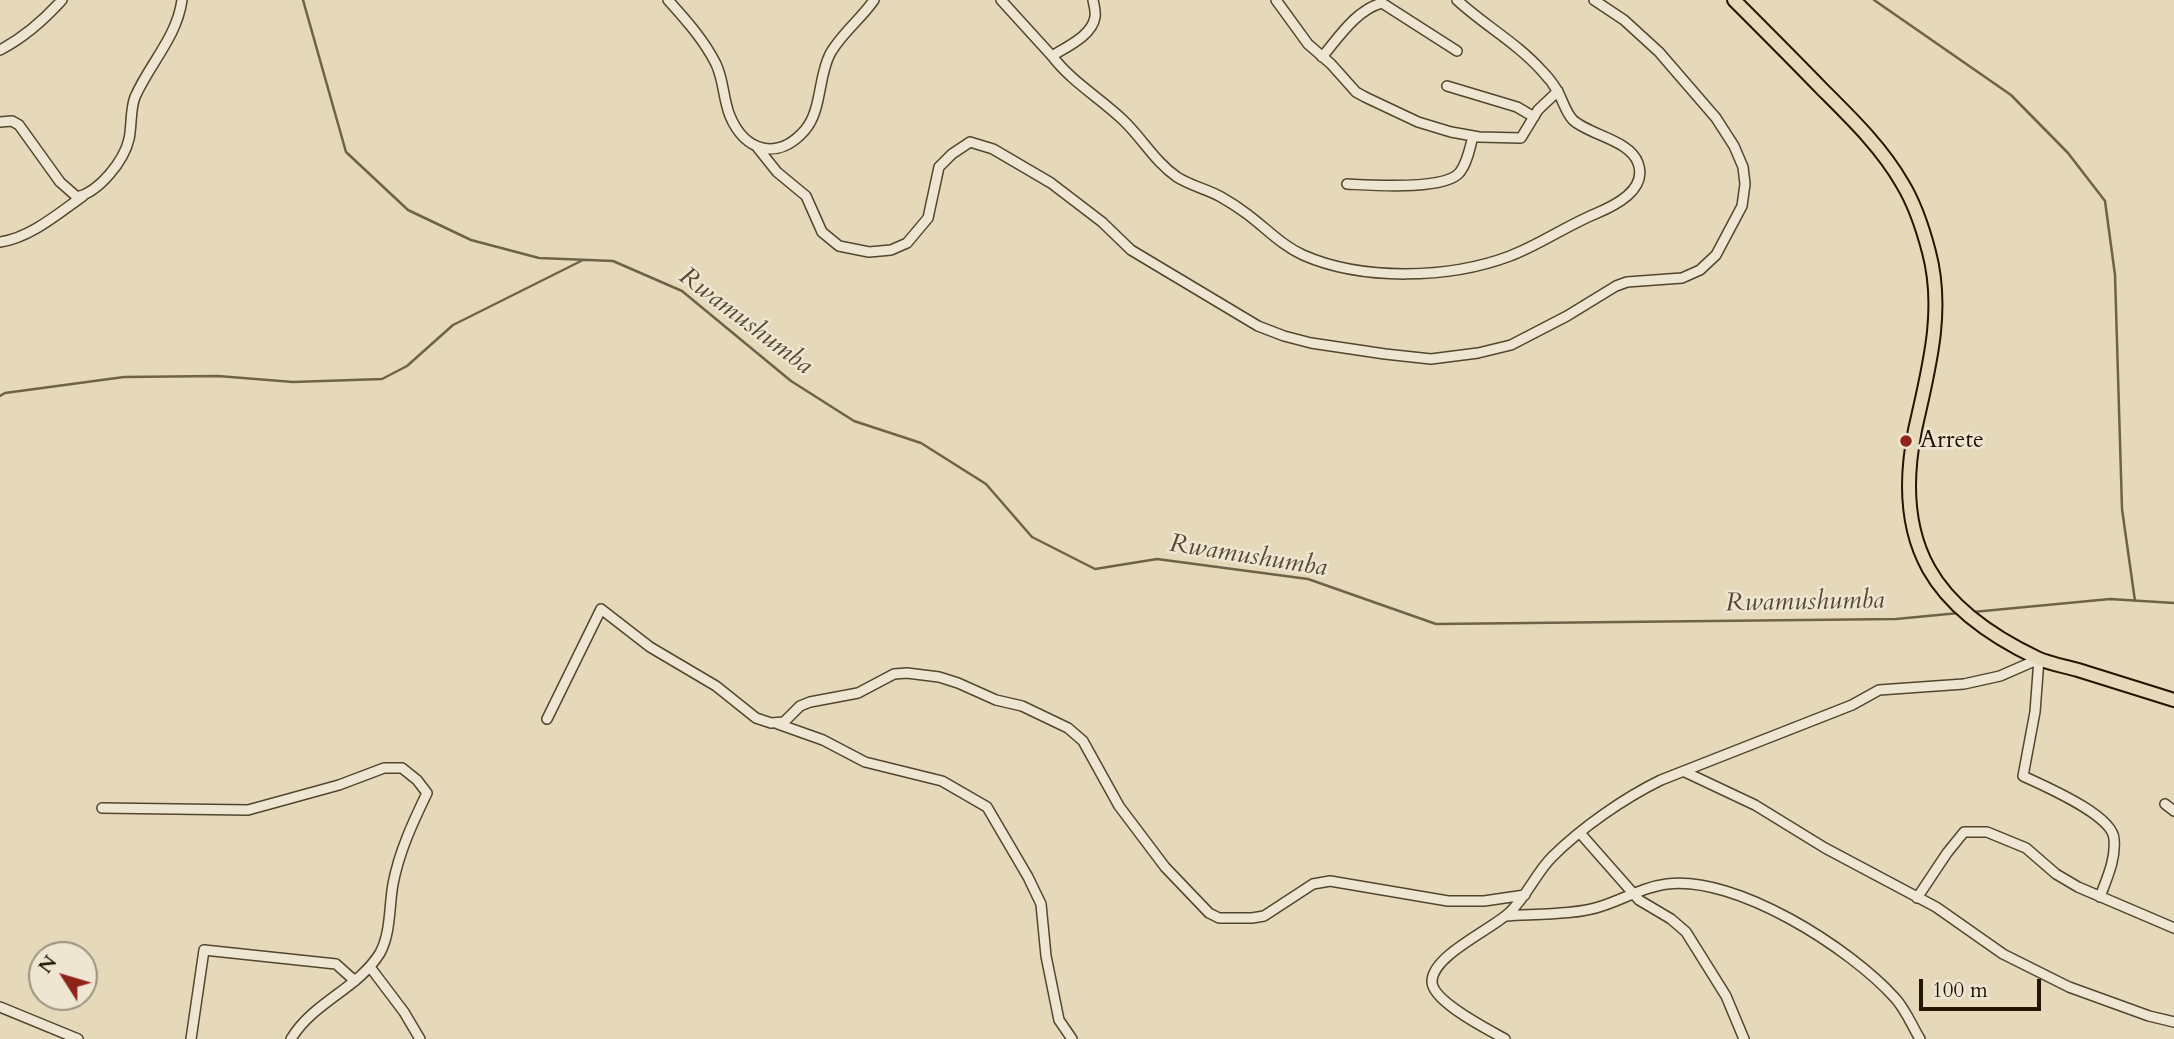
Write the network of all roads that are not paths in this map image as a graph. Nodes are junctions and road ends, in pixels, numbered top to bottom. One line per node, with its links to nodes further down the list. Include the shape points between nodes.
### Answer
1 (62, 0): 12 (street, via 20,40)
2 (182, 0): 23 (street, via 170,37 134,100 124,153)
3 (668, 0): 21 (street, via 706,46 718,67 735,127)
4 (874, 0): 21 (street, via 830,54 804,131 775,149)
5 (1001, 0): 14 (street)
6 (1093, 0): 14 (street, via 1092,26)
7 (1276, 0): 15 (street)
8 (1457, 0): 17 (street, via 1522,51)
9 (1594, 0): 21 (street, via 1659,52 1716,118 1743,167 1742,206 1716,255 1700,270 1682,278 1616,286 1511,345 1478,354 1432,359 1385,354 1311,343 1258,326 1130,250 1051,183 993,149 970,142 939,166 928,218 907,243 869,252 839,246 822,232 806,196 777,172)
10 (1734, 0): 25 (highway, via 1865,134 1909,197 1936,286 1936,322 1908,486 1916,540 1927,568 1955,606)
11 (1381, 2): 13 (street); 15 (street, via 1359,16)
12 (0, 50)
13 (1457, 51)
14 (1052, 56): 17 (street, via 1180,179 1213,192 1301,254 1371,273 1424,272 1511,256 1627,197 1639,174 1637,160 1611,139 1574,120)
15 (1322, 57): 20 (street, via 1365,97 1418,122)
16 (1447, 86): 18 (street, via 1517,107)
17 (1558, 91): 18 (street)
18 (1534, 117): 20 (street, via 1521,138)
19 (0, 122): 23 (street, via 19,125 70,194)
20 (1473, 136): 22 (street, via 1460,173 1453,179 1425,185)
21 (757, 147)
22 (1347, 184)
23 (84, 195): 24 (street, via 45,223)
24 (0, 242)
25 (2039, 659): 26 (highway); 29 (street, via 2000,676 1964,684 1879,690); 36 (street, via 2023,776 2086,808 2115,836 2114,858)
26 (2174, 700)
27 (547, 719): 28 (street, via 601,609 757,718)
28 (778, 724): 35 (street, via 810,702 858,693 894,674 907,673 939,677 1022,706 1077,733 1143,840 1209,913 1219,918 1264,916 1313,884 1330,881 1448,901); 48 (street, via 865,762 942,782 987,807 1041,904 1059,1020)
29 (1685, 772): 33 (street, via 1640,790); 37 (street, via 1755,805)
30 (2165, 804): 32 (street)
31 (102, 807): 40 (street, via 248,810 384,768 402,768 427,793 397,866 384,944)
32 (2174, 811)
33 (1580, 833): 34 (street); 35 (street, via 1550,859)
34 (1632, 892): 38 (street, via 1600,907); 50 (street, via 1686,932 1726,996); 51 (street, via 1693,883 1753,901 1788,918 1880,983 1897,1000)
35 (1525, 895): 38 (street)
36 (2100, 897): 37 (street, via 2056,874 2026,848 1987,832 1964,832); 39 (street)
37 (1917, 898): 43 (street, via 2003,954 2069,987)
38 (1506, 916): 49 (street, via 1446,956 1432,981 1450,1006)
39 (2174, 929)
40 (370, 967): 41 (street); 47 (street)
41 (355, 981): 45 (street, via 336,964 204,950); 46 (street, via 316,1011)
42 (0, 1007): 44 (street)
43 (2174, 1022)
44 (78, 1039)
45 (191, 1039)
46 (291, 1039)
47 (420, 1039)
48 (1072, 1039)
49 (1505, 1039)
50 (1744, 1039)
51 (1920, 1039)

